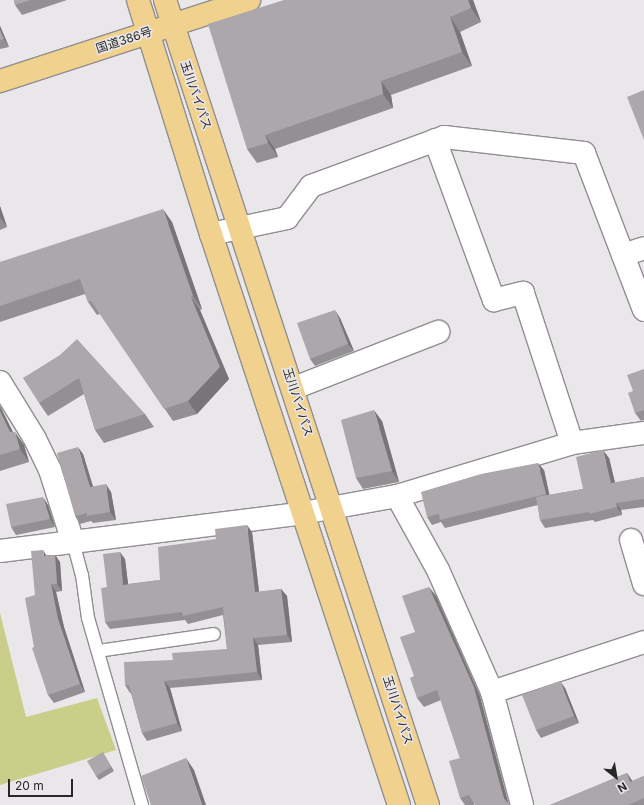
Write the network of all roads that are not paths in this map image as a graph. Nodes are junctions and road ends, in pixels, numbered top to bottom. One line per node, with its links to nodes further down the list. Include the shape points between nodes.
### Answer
1 (138, 0): 5 (highway)
2 (165, 0): 4 (highway, 玉川バイパス)
3 (249, 0): 4 (highway, 国道386号)
4 (173, 24): 5 (highway, 国道386号); 8 (highway, 玉川バイパス)
5 (148, 32): 6 (highway, 国道386号); 9 (highway)
6 (0, 81)
7 (435, 140): 8 (street, via 311,186 287,218); 11 (street, via 444,137 584,153); 17 (street, via 494,300 522,293)
8 (241, 229): 9 (street); 15 (highway, 玉川バイパス)
9 (211, 234): 20 (highway)
10 (644, 248): 11 (street)
11 (623, 255): 12 (street)
12 (644, 310)
13 (438, 332): 15 (street)
14 (0, 382): 22 (street, via 35,439 50,470)
15 (294, 388): 19 (highway, 玉川バイパス)
16 (644, 433): 17 (street)
17 (572, 443): 18 (street)
18 (397, 496): 19 (street); 28 (street, via 438,570)
19 (333, 508): 20 (street); 31 (highway, 玉川バイパス)
20 (302, 513): 22 (street); 30 (highway)
21 (631, 540): 24 (street)
22 (73, 542): 23 (street); 27 (lane, via 82,575 88,618)
23 (0, 551)
24 (644, 584)
25 (214, 634): 27 (lane)
26 (644, 642): 28 (street)
27 (98, 651): 29 (lane)
28 (492, 692): 32 (street)
29 (142, 805)
30 (399, 805)
31 (428, 805)
32 (522, 805)

